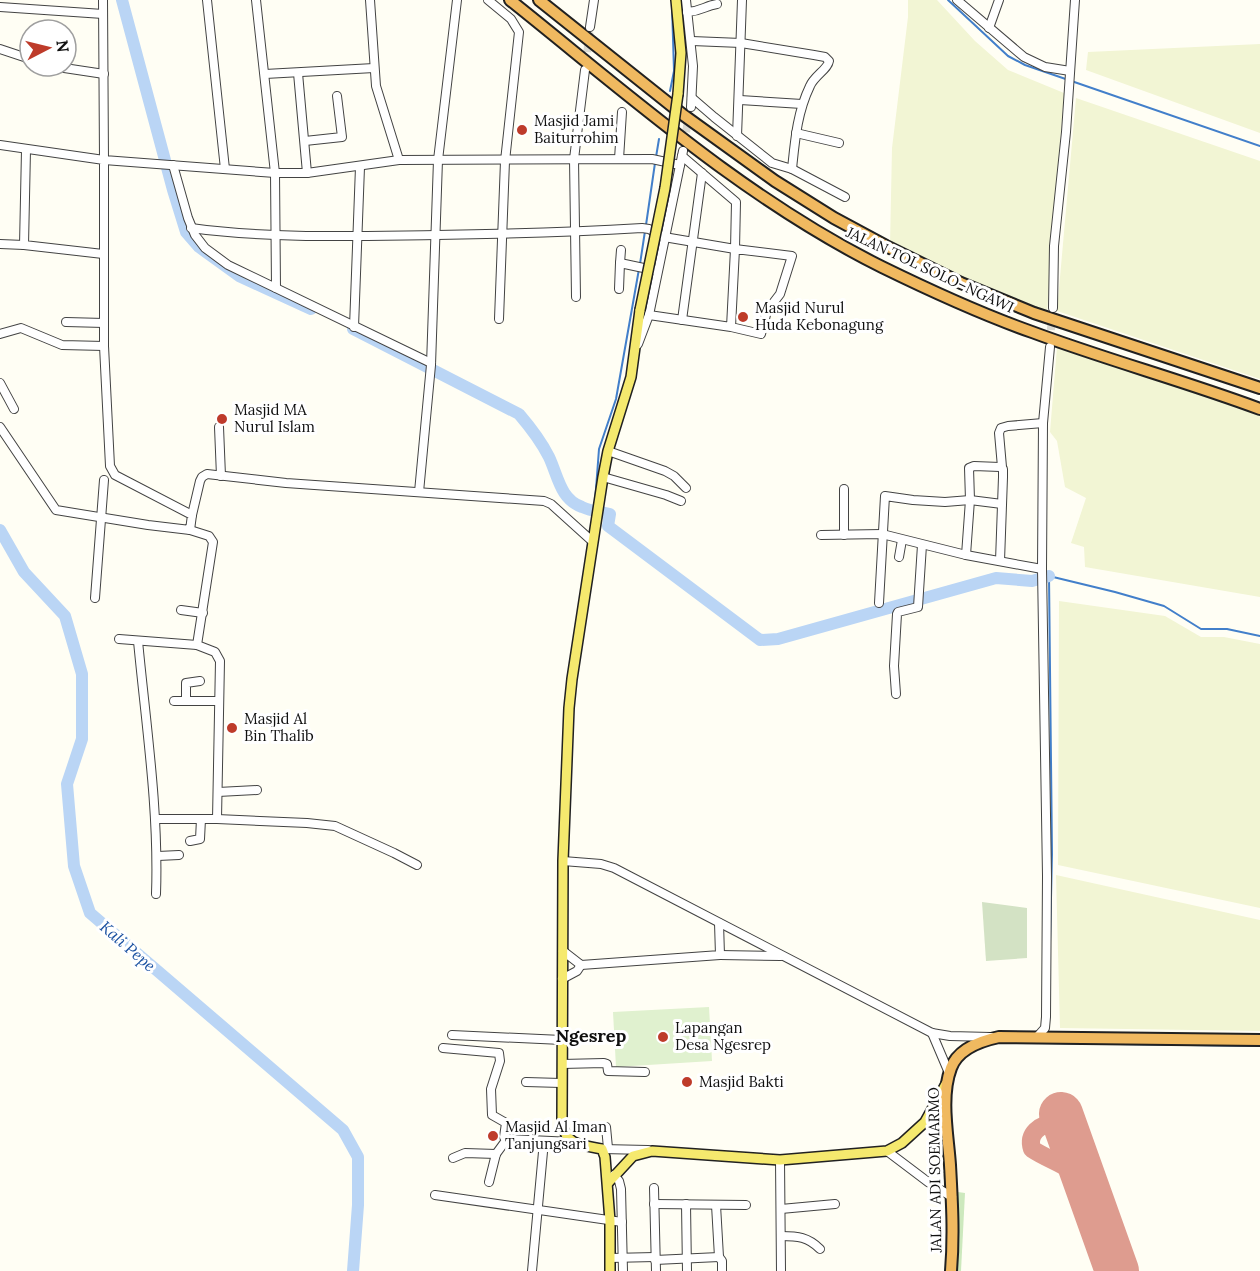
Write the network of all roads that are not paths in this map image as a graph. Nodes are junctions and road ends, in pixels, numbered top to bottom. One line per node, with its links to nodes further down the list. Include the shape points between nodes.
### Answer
1 (103, 0): 19 (street)
2 (207, 0): 54 (street)
3 (256, 0): 32 (street)
4 (370, 0): 26 (street)
5 (457, 0): 50 (street)
6 (488, 0): 51 (street, via 516,24 519,32)
7 (510, 0): 93 (highway, JALAN TOL SOLO–NGAWI, via 664,124 768,201 880,266 1034,333)
8 (539, 0): 91 (highway, JALAN TOL SOLO–NGAWI, via 681,114 775,182 875,241 1034,313)
9 (594, 0): 20 (street)
10 (677, 0): 11 (street); 79 (main road, bridge, via 681,52 678,94)
11 (686, 0): 18 (street)
12 (742, 0): 23 (street)
13 (957, 0): 21 (street)
14 (999, 0): 21 (street)
15 (1075, 0): 29 (street)
16 (717, 4): 18 (street)
17 (0, 7): 19 (street)
18 (687, 12): 22 (street)
19 (103, 14): 31 (street)
20 (591, 27)
21 (989, 28): 29 (street, via 1033,62)
22 (692, 41): 23 (street); 34 (street)
23 (741, 43): 35 (street); 36 (street, via 827,59 830,64 814,78)
24 (0, 49): 25 (street)
25 (18, 55)
26 (374, 68): 30 (street); 49 (street, via 381,108)
27 (78, 70): 31 (street)
28 (585, 70): 46 (street)
29 (1070, 72): 78 (street, via 1054,246)
30 (297, 73): 32 (street); 41 (street)
31 (104, 74): 48 (street)
32 (265, 74): 56 (street)
33 (337, 96): 41 (street, via 342,137)
34 (692, 98): 37 (street); 40 (street)
35 (740, 100): 36 (street); 40 (street)
36 (802, 104): 39 (street)
37 (691, 107)
38 (622, 112): 47 (street)
39 (796, 133): 42 (street); 55 (street)
40 (738, 136): 55 (street, via 772,163)
41 (305, 141): 57 (street)
42 (839, 143)
43 (0, 145): 44 (street)
44 (26, 150): 48 (street); 69 (street)
45 (681, 157): 47 (street); 58 (street); 66 (street)
46 (574, 159): 47 (street); 51 (street); 61 (street)
47 (619, 159)
48 (104, 160): 52 (street); 72 (street)
49 (399, 160): 50 (street); 53 (street)
50 (438, 160): 51 (street); 63 (street)
51 (505, 161): 62 (street)
52 (170, 165): 54 (street); 60 (street)
53 (360, 167): 57 (street); 65 (street)
54 (225, 169): 56 (street)
55 (792, 169): 59 (street)
56 (275, 173): 57 (street); 64 (street)
57 (307, 173)
58 (702, 173): 67 (street); 70 (street, via 736,202)
59 (845, 197)
60 (191, 228): 64 (street); 75 (street, via 205,248 223,261)
61 (575, 232): 62 (street); 66 (street, via 646,229); 77 (street)
62 (502, 234): 63 (street); 80 (street)
63 (437, 235): 65 (street); 89 (street)
64 (277, 236): 65 (street); 75 (street)
65 (356, 237): 84 (street)
66 (664, 237): 67 (street); 74 (street)
67 (694, 243): 70 (street); 81 (street)
68 (0, 244): 69 (street)
69 (24, 245): 72 (street)
70 (735, 249): 85 (street); 85 (street, via 792,257 780,294 767,311 761,334)
71 (621, 250): 73 (street)
72 (103, 254): 83 (street)
73 (620, 262): 74 (street); 76 (street)
74 (657, 271): 79 (street)
75 (276, 288): 84 (street)
76 (619, 289)
77 (576, 297)
78 (1053, 308)
79 (645, 313): 81 (street); 97 (main road, via 629,386)
80 (499, 319)
81 (682, 320): 85 (street)
82 (66, 322): 83 (street)
83 (104, 323): 87 (street)
84 (354, 327): 89 (street)
85 (731, 327)
86 (0, 334): 87 (street, via 21,328 63,345)
87 (104, 346): 108 (street, via 111,471)
88 (1050, 347): 94 (street)
89 (431, 364): 104 (street)
90 (0, 383): 92 (street)
91 (1260, 388)
92 (14, 409)
93 (1260, 409)
94 (1043, 423): 98 (street, via 1001,428); 120 (street)
95 (0, 427): 109 (street, via 56,510)
96 (219, 427): 99 (street)
97 (608, 451): 100 (main road); 102 (street, via 666,471)
98 (1002, 468): 105 (street, via 969,468); 107 (street)
99 (221, 476): 104 (street); 108 (street, via 202,477)
100 (603, 477): 106 (street); 115 (main road)
101 (104, 480): 109 (street)
102 (686, 488)
103 (844, 489): 113 (street)
104 (419, 492): 115 (street, via 544,501)
105 (970, 500): 107 (street); 111 (street, via 945,502 885,496); 117 (street)
106 (681, 501)
107 (1002, 504): 119 (street)
108 (192, 514): 110 (street)
109 (101, 518): 110 (street); 121 (street)
110 (190, 530): 124 (street, via 209,536 213,542)
111 (882, 534): 113 (street); 114 (street); 122 (street)
112 (821, 535): 113 (street)
113 (844, 535)
114 (902, 540): 116 (street); 118 (street)
115 (592, 541): 141 (main road, via 569,708)
116 (922, 545): 117 (street); 129 (street, via 918,608 897,613)
117 (966, 555): 119 (street)
118 (899, 557)
119 (1000, 561): 120 (street)
120 (1042, 569): 152 (street)
121 (95, 598)
122 (879, 603)
123 (181, 610): 124 (street)
124 (203, 613): 127 (street)
125 (119, 639): 126 (street)
126 (138, 641): 127 (street); 135 (street)
127 (197, 645): 132 (street, via 209,648 220,660)
128 (200, 681): 130 (street, via 186,683)
129 (896, 694)
130 (186, 700): 131 (street); 132 (street)
131 (174, 701)
132 (219, 701): 134 (street)
133 (257, 790): 134 (street)
134 (218, 792): 137 (street)
135 (156, 819): 136 (street); 140 (street)
136 (201, 819): 137 (street); 138 (street, via 200,839)
137 (218, 819): 142 (street, via 334,826)
138 (190, 841)
139 (179, 855): 140 (street)
140 (158, 856): 143 (street)
141 (563, 861): 144 (street, via 614,868); 145 (main road)
142 (417, 865)
143 (156, 894)
144 (719, 923): 146 (street); 147 (street)
145 (562, 951): 148 (street); 149 (main road)
146 (720, 955): 147 (street); 148 (street)
147 (784, 956): 150 (street)
148 (581, 965): 149 (street)
149 (562, 980): 154 (main road)
150 (932, 1033): 153 (street); 159 (street)
151 (452, 1035): 154 (street)
152 (1046, 1036): 153 (highway, JALAN ADI SOEMARMO); 155 (highway, JALAN ADI SOEMARMO)
153 (999, 1037): 159 (highway, JALAN ADI SOEMARMO, via 966,1050 954,1063)
154 (562, 1040): 157 (main road)
155 (1260, 1040)
156 (443, 1048): 163 (street, via 499,1053 491,1089 492,1115 506,1123)
157 (562, 1064): 158 (street, via 604,1063 608,1071); 161 (main road)
158 (645, 1072)
159 (948, 1078): 168 (main road, via 925,1122); 176 (highway, JALAN ADI SOEMARMO)
160 (526, 1082): 161 (street)
161 (561, 1083): 165 (main road, via 564,1131)
162 (588, 1128): 166 (street, via 606,1127)
163 (506, 1140): 164 (street); 169 (street)
164 (544, 1141): 165 (street); 183 (street)
165 (573, 1142): 166 (main road)
166 (605, 1148): 167 (street); 172 (main road)
167 (652, 1151): 171 (main road); 172 (main road, via 633,1156)
168 (887, 1151): 171 (main road); 176 (street)
169 (496, 1154): 170 (street, via 465,1153); 173 (street)
170 (453, 1158)
171 (780, 1160): 182 (street)
172 (611, 1179): 184 (main road); 185 (street, via 620,1185)
173 (489, 1182)
174 (654, 1188): 177 (street)
175 (435, 1195): 183 (street)
176 (952, 1197): 200 (highway, JALAN ADI SOEMARMO)
177 (654, 1204): 178 (street); 191 (street)
178 (686, 1204): 180 (street); 192 (street)
179 (835, 1204): 182 (street)
180 (716, 1205): 181 (street); 189 (street)
181 (746, 1205)
182 (781, 1209): 186 (street)
183 (538, 1210): 184 (street); 193 (street)
184 (610, 1221): 185 (street); 190 (main road)
185 (622, 1222): 188 (street)
186 (781, 1236): 187 (street, via 807,1239); 199 (street)
187 (819, 1249)
188 (622, 1257): 190 (street); 191 (street); 195 (street)
189 (719, 1257): 192 (street); 198 (street)
190 (610, 1258): 194 (main road)
191 (655, 1258): 192 (street); 196 (street)
192 (687, 1258): 197 (street)
193 (532, 1271)
194 (610, 1271)
195 (623, 1271)
196 (656, 1271)
197 (687, 1271)
198 (722, 1271)
199 (781, 1271)
200 (951, 1271)

